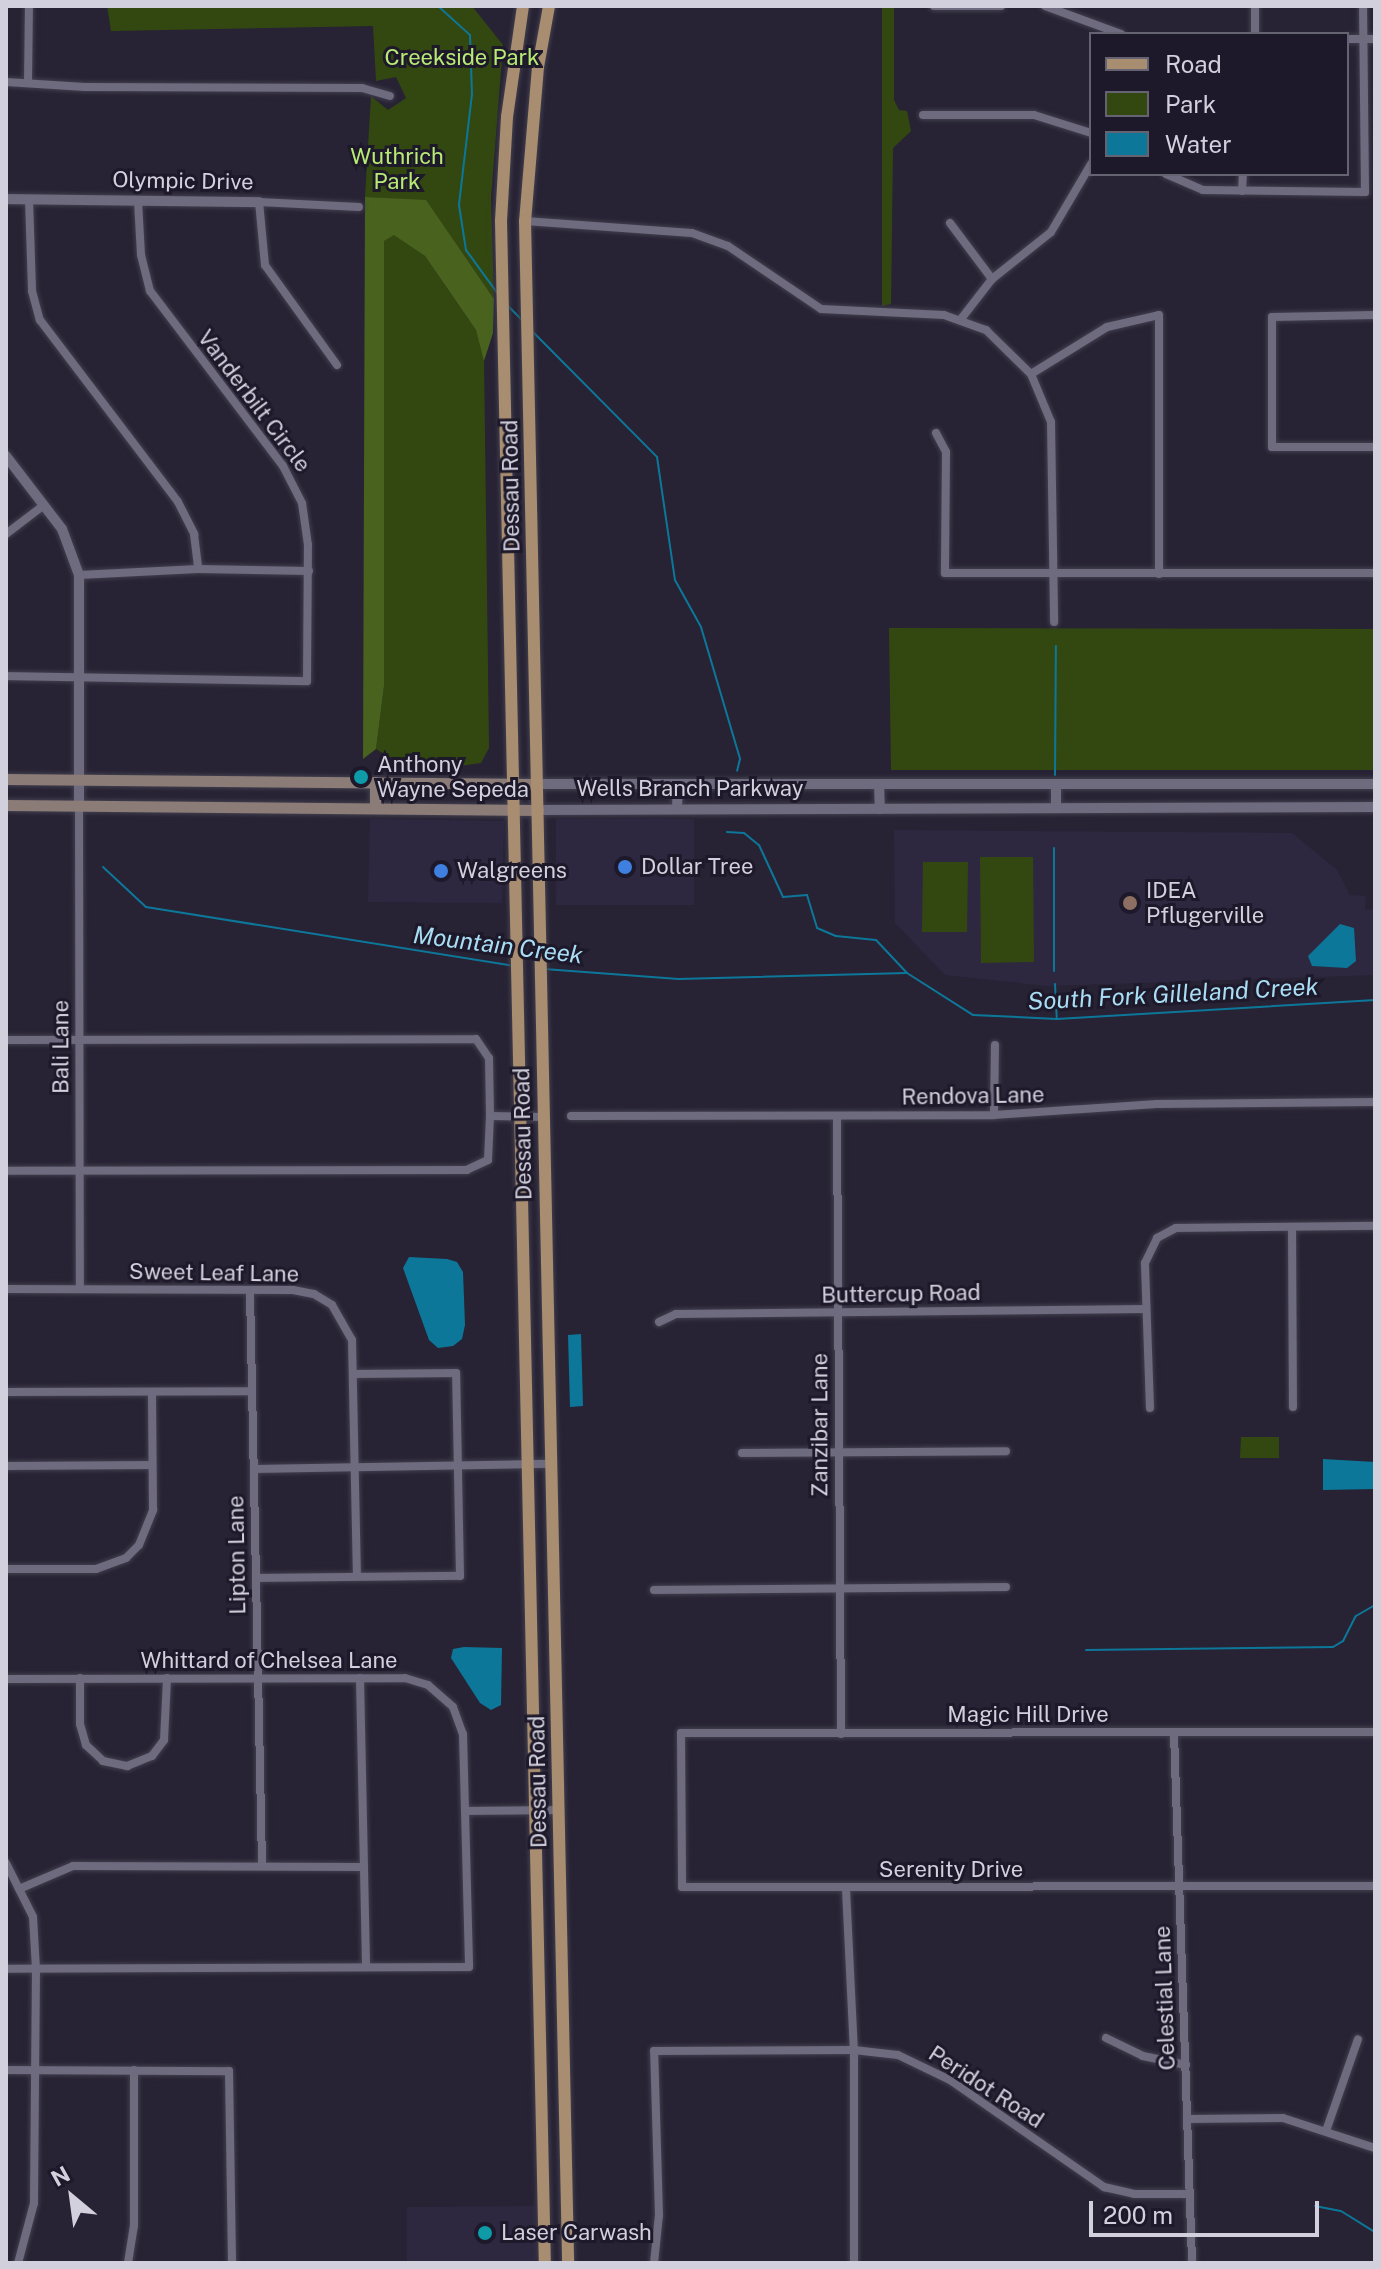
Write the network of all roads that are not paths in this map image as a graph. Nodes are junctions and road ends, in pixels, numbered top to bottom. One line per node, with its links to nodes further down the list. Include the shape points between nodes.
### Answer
1 (29, 6): 15 (street)
2 (523, 6): 28 (main road, Dessau Road, via 507,117)
3 (549, 6): 29 (main road, Dessau Road, via 538,67)
4 (934, 6): 5 (street)
5 (1001, 6)
6 (1045, 6): 9 (street)
7 (1255, 6): 10 (street)
8 (1363, 6): 12 (street)
9 (1116, 32)
10 (1255, 32)
11 (1349, 39): 12 (street)
12 (1363, 39): 13 (street); 22 (street, via 1365,192)
13 (1375, 39)
14 (6, 82): 15 (street)
15 (28, 83): 16 (street, via 362,88)
16 (390, 96)
17 (923, 115): 18 (street, via 1034,115)
18 (1089, 132)
19 (1089, 167): 31 (street, via 1051,232)
20 (1171, 176): 22 (street, via 1203,190)
21 (1243, 176): 22 (street)
22 (1242, 191)
23 (6, 199): 24 (street, Olympic Drive)
24 (29, 199): 25 (street, Olympic Drive); 41 (street, via 32,291 40,320 178,502 194,534)
25 (138, 201): 26 (street, Olympic Drive); 42 (street, Vanderbilt Circle, via 141,255 150,291 295,485 307,524)
26 (259, 202): 27 (street, Olympic Drive); 34 (street, via 265,265)
27 (359, 207)
28 (501, 221): 29 (main road); 53 (main road, Dessau Road)
29 (525, 221): 33 (street, via 692,233 728,246 821,309); 54 (main road, Dessau Road)
30 (950, 223): 31 (street)
31 (992, 279): 33 (street)
32 (1375, 315): 37 (street, via 1272,317 1272,447)
33 (961, 319): 35 (street, via 986,330)
34 (337, 365)
35 (1031, 374): 44 (street, via 1051,422); 45 (street, via 1107,327 1159,315)
36 (936, 433): 44 (street, via 946,452 945,573)
37 (1375, 447)
38 (6, 456): 39 (street)
39 (44, 505): 40 (street); 46 (street, via 62,529)
40 (6, 534)
41 (198, 569): 42 (street); 46 (street)
42 (309, 571): 49 (street, Vanderbilt Circle, via 307,681)
43 (1375, 573): 45 (street)
44 (1051, 574): 45 (street); 47 (street)
45 (1159, 574)
46 (79, 575): 49 (street)
47 (1054, 622)
48 (6, 676): 49 (street)
49 (80, 678): 51 (street)
50 (6, 779): 51 (main road, Wells Branch Parkway)
51 (79, 780): 52 (main road, Wells Branch Parkway); 60 (street)
52 (375, 782): 53 (main road, Wells Branch Parkway); 62 (main road)
53 (514, 784): 54 (main road, Wells Branch Parkway); 64 (main road, Dessau Road)
54 (537, 784): 55 (street, Wells Branch Parkway); 67 (main road, Dessau Road)
55 (678, 784): 56 (street, Wells Branch Parkway); 65 (street)
56 (879, 784): 57 (street, Wells Branch Parkway); 66 (street)
57 (1056, 784): 58 (street, Wells Branch Parkway); 63 (street)
58 (1375, 784)
59 (6, 805): 60 (main road, Wells Branch Parkway)
60 (79, 805): 62 (main road, Wells Branch Parkway); 69 (street, Bali Lane)
61 (1375, 807): 63 (street, Wells Branch Parkway)
62 (375, 808): 64 (main road, Wells Branch Parkway)
63 (1056, 808): 66 (street, Wells Branch Parkway)
64 (515, 809): 67 (main road, Wells Branch Parkway); 76 (main road, Dessau Road)
65 (677, 809): 66 (street, Wells Branch Parkway); 67 (street, Wells Branch Parkway)
66 (880, 809)
67 (538, 810): 77 (main road, Dessau Road)
68 (6, 1040): 69 (street)
69 (79, 1040): 73 (street, via 476,1039 484,1045); 79 (street, Bali Lane)
70 (995, 1045): 72 (street)
71 (1375, 1102): 72 (street, Rendova Lane, via 1157,1104)
72 (994, 1115): 75 (street, Rendova Lane)
73 (490, 1116): 76 (street); 79 (street, via 484,1165 467,1170)
74 (571, 1116): 75 (street, Rendova Lane)
75 (837, 1116): 86 (street, Zanzibar Lane)
76 (521, 1117): 77 (street); 101 (main road, Dessau Road)
77 (543, 1117): 97 (main road, Dessau Road)
78 (6, 1171): 79 (street)
79 (80, 1171): 82 (street, Bali Lane)
80 (1375, 1226): 81 (street)
81 (1292, 1227): 85 (street, via 1176,1228 1157,1238 1145,1263); 92 (street)
82 (80, 1288): 83 (street, Sweet Leaf Lane); 84 (street, Sweet Leaf Lane)
83 (6, 1289)
84 (250, 1291): 88 (street, Sweet Leaf Lane, via 293,1290 332,1305 349,1330); 89 (street, Lipton Lane)
85 (1146, 1309): 86 (street, Buttercup Road); 93 (street)
86 (837, 1313): 87 (street, Buttercup Road, via 676,1314); 95 (street, Zanzibar Lane)
87 (659, 1322)
88 (354, 1374): 100 (street, via 456,1373); 102 (street, Sweet Leaf Lane)
89 (252, 1391): 91 (street); 103 (street, Lipton Lane)
90 (6, 1392): 91 (street)
91 (152, 1392): 98 (street)
92 (1293, 1407)
93 (1150, 1408)
94 (1006, 1451): 95 (street)
95 (838, 1452): 96 (street); 108 (street, Zanzibar Lane)
96 (742, 1453)
97 (550, 1464): 101 (street); 120 (main road, Dessau Road)
98 (152, 1465): 99 (street); 104 (street, via 149,1529 126,1558 96,1569)
99 (6, 1466)
100 (457, 1466): 101 (street); 102 (street); 105 (street, via 460,1576)
101 (531, 1466): 119 (main road, Dessau Road)
102 (356, 1468): 103 (street); 105 (street, Sweet Leaf Lane)
103 (254, 1469): 106 (street, Lipton Lane)
104 (6, 1569)
105 (357, 1576): 106 (street)
106 (256, 1578): 112 (street, Lipton Lane)
107 (1006, 1587): 108 (street)
108 (840, 1589): 109 (street); 118 (street, Zanzibar Lane)
109 (654, 1590)
110 (80, 1678): 111 (street, Whittard of Chelsea Lane); 111 (street, via 80,1724 86,1745 103,1761 127,1766 152,1756 164,1740); 114 (street, Whittard of Chelsea Lane)
111 (167, 1678): 112 (street, Whittard of Chelsea Lane)
112 (258, 1678): 113 (street, Whittard of Chelsea Lane); 123 (street, Lipton Lane)
113 (360, 1678): 121 (street, Whittard of Chelsea Lane, via 419,1681 447,1699 463,1734); 124 (street)
114 (6, 1679)
115 (1375, 1732): 117 (street, Magic Hill Drive)
116 (681, 1733): 118 (street, Magic Hill Drive); 128 (street, Serenity Drive, via 682,1887)
117 (1174, 1733): 118 (street, Magic Hill Drive); 126 (street, Celestial Lane)
118 (841, 1734)
119 (535, 1809): 120 (street); 121 (street); 146 (main road, Dessau Road)
120 (559, 1810): 147 (main road, Dessau Road)
121 (465, 1811): 129 (street, Whittard of Chelsea Lane, via 469,1967)
122 (6, 1863): 127 (street)
123 (262, 1866): 124 (street); 127 (street, via 73,1866)
124 (364, 1867): 129 (street)
125 (1375, 1886): 126 (street, Serenity Drive)
126 (1180, 1887): 128 (street, Serenity Drive); 135 (street, Celestial Lane)
127 (19, 1889): 131 (street, via 33,1917)
128 (846, 1889): 134 (street)
129 (366, 1967): 131 (street)
130 (6, 1969): 131 (street)
131 (36, 1969): 137 (street)
132 (1106, 2038): 135 (street, via 1143,2056)
133 (1358, 2039): 140 (street)
134 (854, 2050): 142 (street, Peridot Road, via 898,2055 931,2068 1104,2187 1134,2194); 148 (street, Peridot Road, via 654,2051 659,2215); 149 (street)
135 (1186, 2065): 139 (street, Celestial Lane)
136 (6, 2070): 137 (street)
137 (35, 2070): 138 (street); 143 (street, via 34,2203)
138 (134, 2070): 144 (street, via 134,2226); 145 (street, via 229,2071)
139 (1188, 2119): 140 (street, via 1283,2118); 142 (street, Celestial Lane)
140 (1326, 2131): 141 (street)
141 (1375, 2148)
142 (1189, 2194): 150 (street, Celestial Lane)
143 (18, 2263)
144 (128, 2263)
145 (232, 2263)
146 (545, 2263)
147 (568, 2263)
148 (654, 2263)
149 (854, 2263)
150 (1192, 2263)

